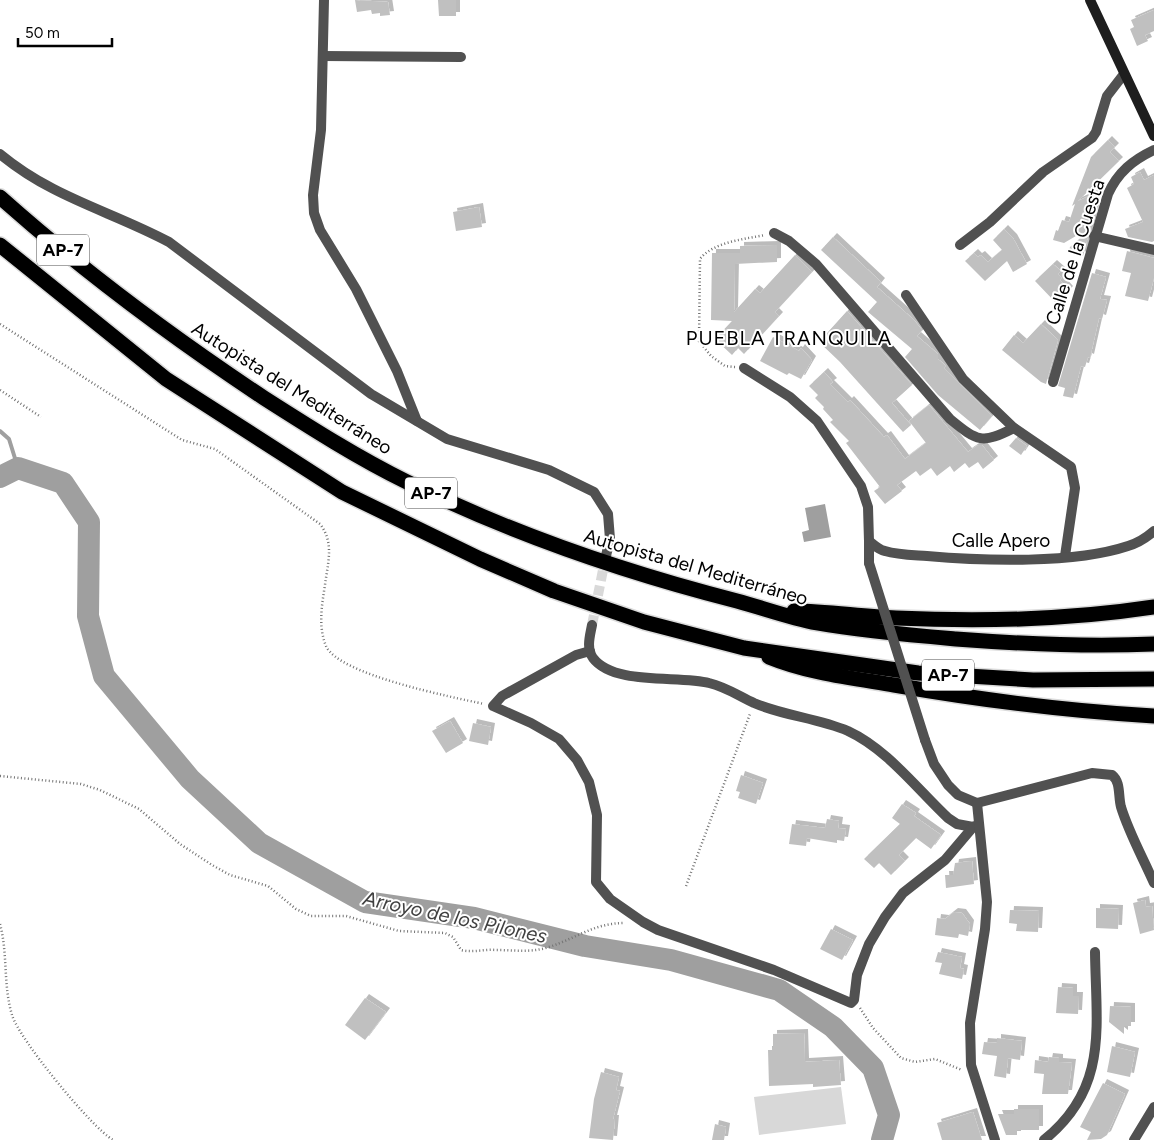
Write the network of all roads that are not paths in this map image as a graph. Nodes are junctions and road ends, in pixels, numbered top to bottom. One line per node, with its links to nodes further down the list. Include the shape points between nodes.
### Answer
1 (324, 0): 3 (street)
2 (1090, 0): 5 (main road)
3 (323, 56): 4 (street); 18 (street, via 314,214 320,230 356,288 397,371)
4 (462, 57)
5 (1124, 74): 6 (main road); 13 (street, via 1107,96 1092,138 1043,172 990,222)
6 (1154, 135)
7 (1154, 150): 11 (street, Calle de la Cuesta, via 1127,166 1114,180)
8 (0, 154): 18 (street, via 15,167 65,197 169,242 371,394)
9 (0, 197): 25 (highway, Autopista del Mediterráneo / AP-7, via 126,302 214,365 321,434 405,481 490,520 579,555 672,585)
10 (774, 234): 19 (street, via 789,241 816,264 950,419 978,438 991,439)
11 (1094, 236): 14 (street); 17 (street, Calle de la Cuesta)
12 (0, 245): 28 (highway, AP-7, via 166,379 342,492 554,591 644,622)
13 (960, 245)
14 (1154, 250)
15 (906, 296): 19 (street, via 963,379)
16 (744, 368): 21 (street, via 790,397 817,421 861,486 868,507)
17 (1053, 382)
18 (417, 421): 23 (street, via 447,439 549,470 594,492 608,514 610,539)
19 (1014, 428): 22 (street, via 1071,466 1075,488)
20 (1154, 531): 22 (street, Calle Apero, via 1129,546 1100,553)
21 (869, 541): 22 (street, Calle Apero, via 884,551 955,559); 32 (street, bridge, via 868,563 934,764 958,795)
22 (1064, 556)
23 (605, 560)
24 (1154, 607): 25 (highway, via 978,620)
25 (772, 610): 27 (highway, Autopista del Mediterráneo / AP-7, via 815,622 912,635 1030,645)
26 (592, 625): 29 (street)
27 (1154, 644)
28 (744, 648): 30 (highway, AP-7, via 918,673 1033,680); 31 (highway, via 803,668 968,698)
29 (590, 651): 33 (street, via 593,658 607,668 629,676 709,682 754,703 848,731 882,754 948,818 957,824); 33 (street, via 576,655 502,696 493,706 559,739 577,760 589,782 597,815 596,882 610,899 643,922 708,949 774,970 850,1004 854,1000 857,975 869,944 884,917 903,893 945,860)
30 (1154, 679)
31 (1154, 716)
32 (977, 803): 33 (street); 34 (street, via 1092,773 1112,775 1118,783 1125,818)
33 (975, 826): 37 (street, via 987,902 970,1023 971,1065)
34 (1154, 883)
35 (1095, 952): 38 (street, via 1094,1060 1073,1113)
36 (1154, 1107): 39 (street)
37 (995, 1140)
38 (1044, 1140)
39 (1134, 1140)

